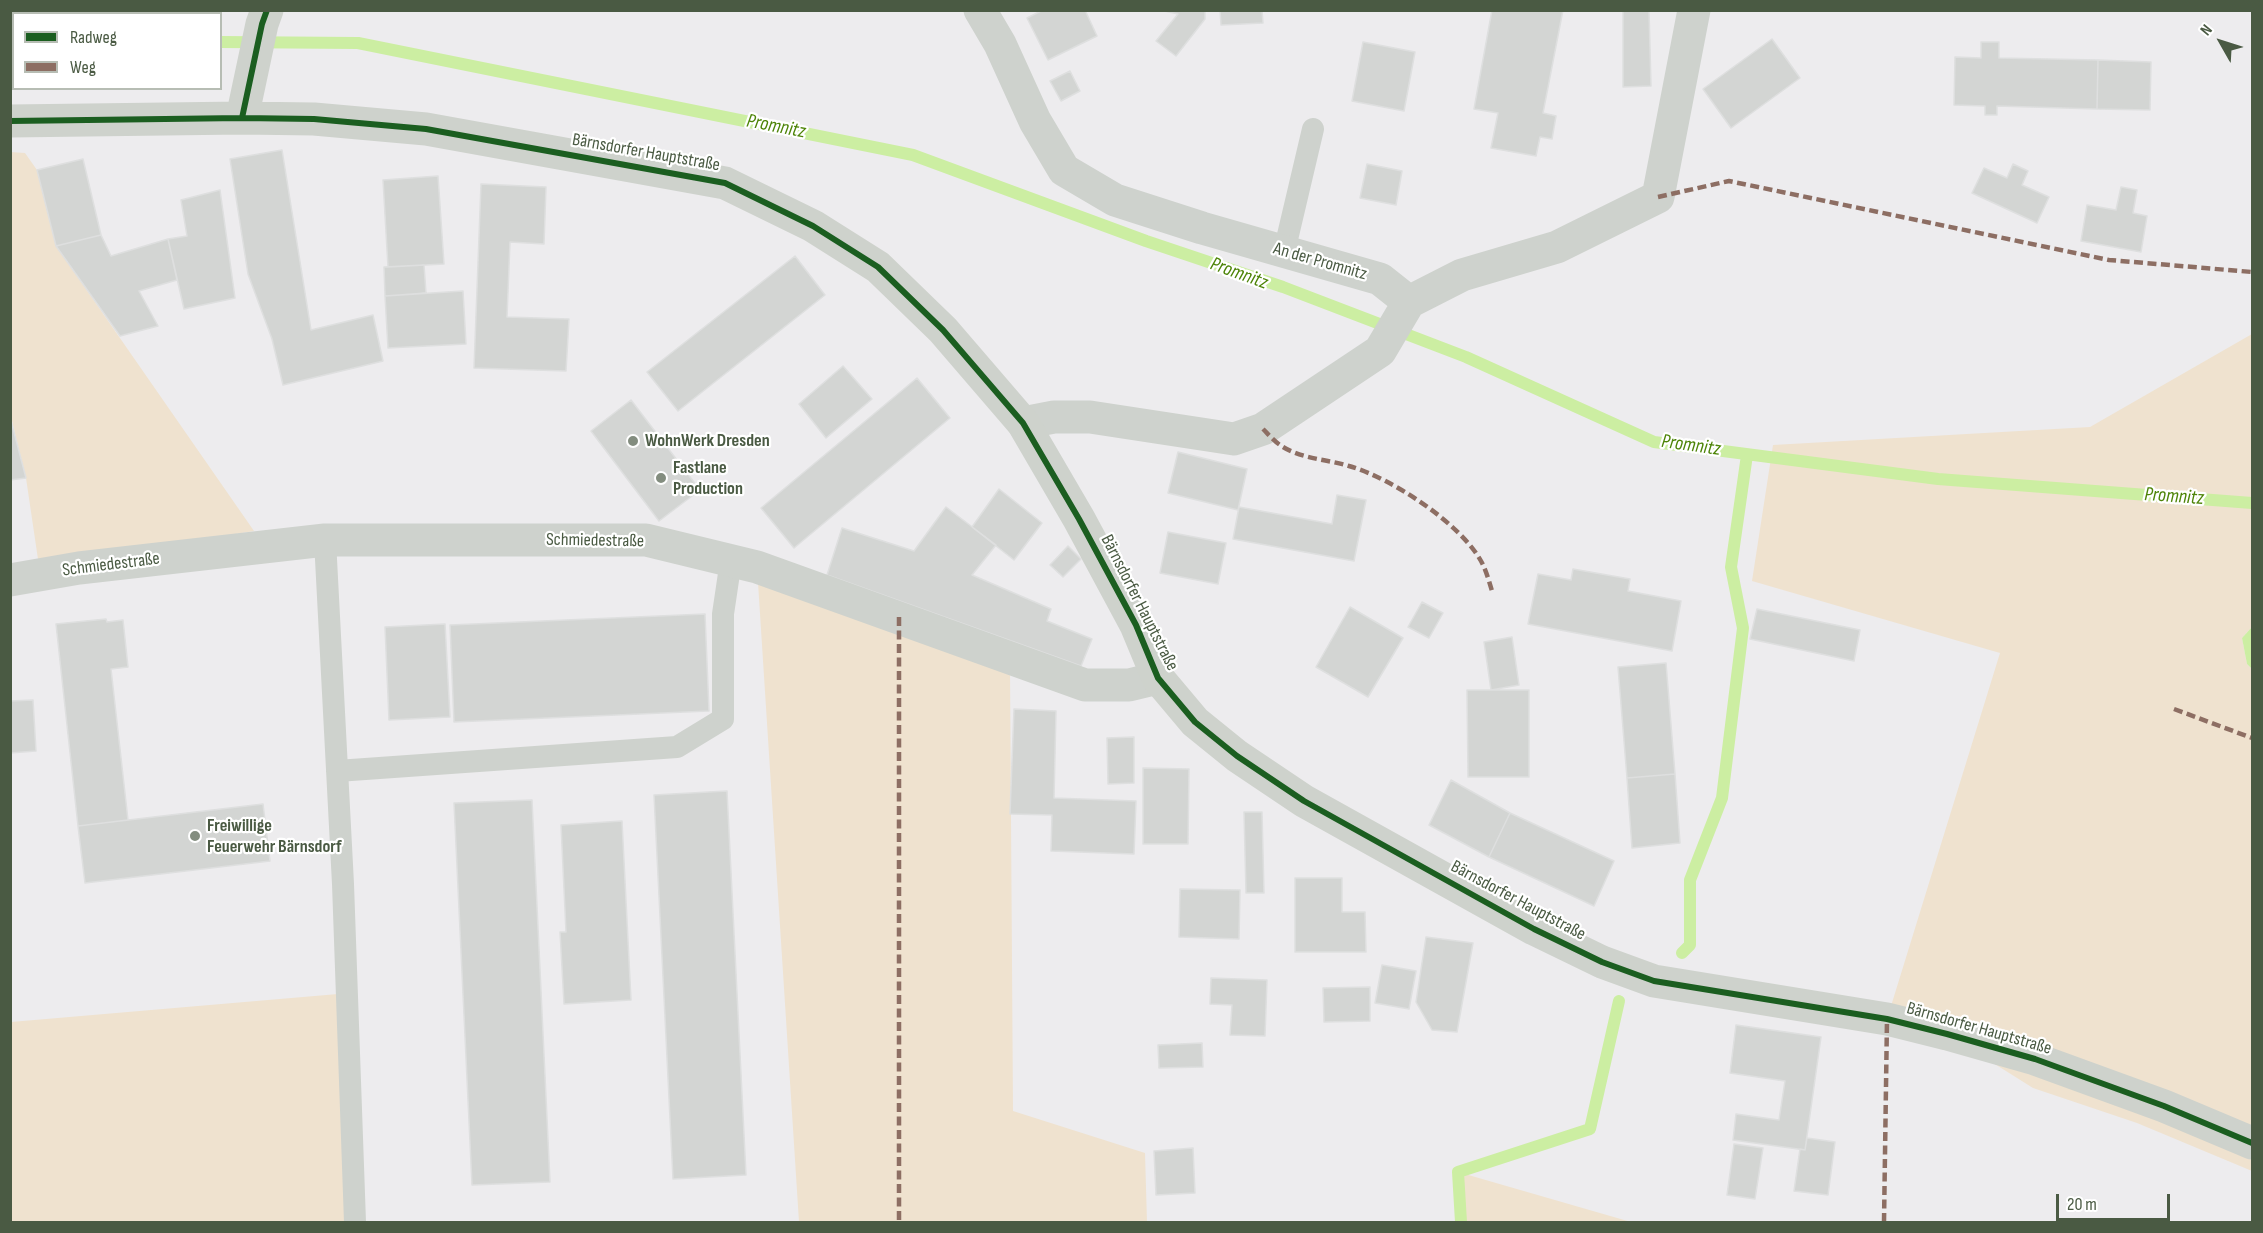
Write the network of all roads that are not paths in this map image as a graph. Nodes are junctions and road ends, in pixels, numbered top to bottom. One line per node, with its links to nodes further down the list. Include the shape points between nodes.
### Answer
1 (980, 10): 7 (street, An der Promnitz, via 1064,170 1115,200)
2 (1694, 10): 8 (street, via 1658,197 1557,247 1462,276)
3 (264, 17): 4 (main road)
4 (242, 118): 5 (main road, Bärnsdorfer Hauptstraße); 9 (main road, Bärnsdorfer Hauptstraße, via 314,119 426,129 725,183 813,226 878,267 943,330)
5 (10, 121)
6 (1313, 129): 7 (lane)
7 (1284, 252): 8 (street, An der Promnitz, via 1380,279)
8 (1409, 302): 9 (street, via 1380,351 1263,429 1234,439 1090,417 1054,417)
9 (1023, 423): 13 (main road, Bärnsdorfer Hauptstraße, via 1136,625)
10 (325, 540): 11 (street, Schmiedestraße, via 646,540); 12 (street, Schmiedestraße, via 79,568); 14 (lane)
11 (731, 560): 13 (street, Schmiedestraße, via 1085,685 1129,685); 14 (lane, via 723,614 723,719 677,747)
12 (10, 580)
13 (1158, 678): 15 (main road, Bärnsdorfer Hauptstraße, via 1195,722 1304,801 1534,929 1602,962 1654,981 1887,1019 1947,1034 2035,1059)
14 (337, 771): 16 (lane)
15 (2253, 1143)
16 (355, 1222)

